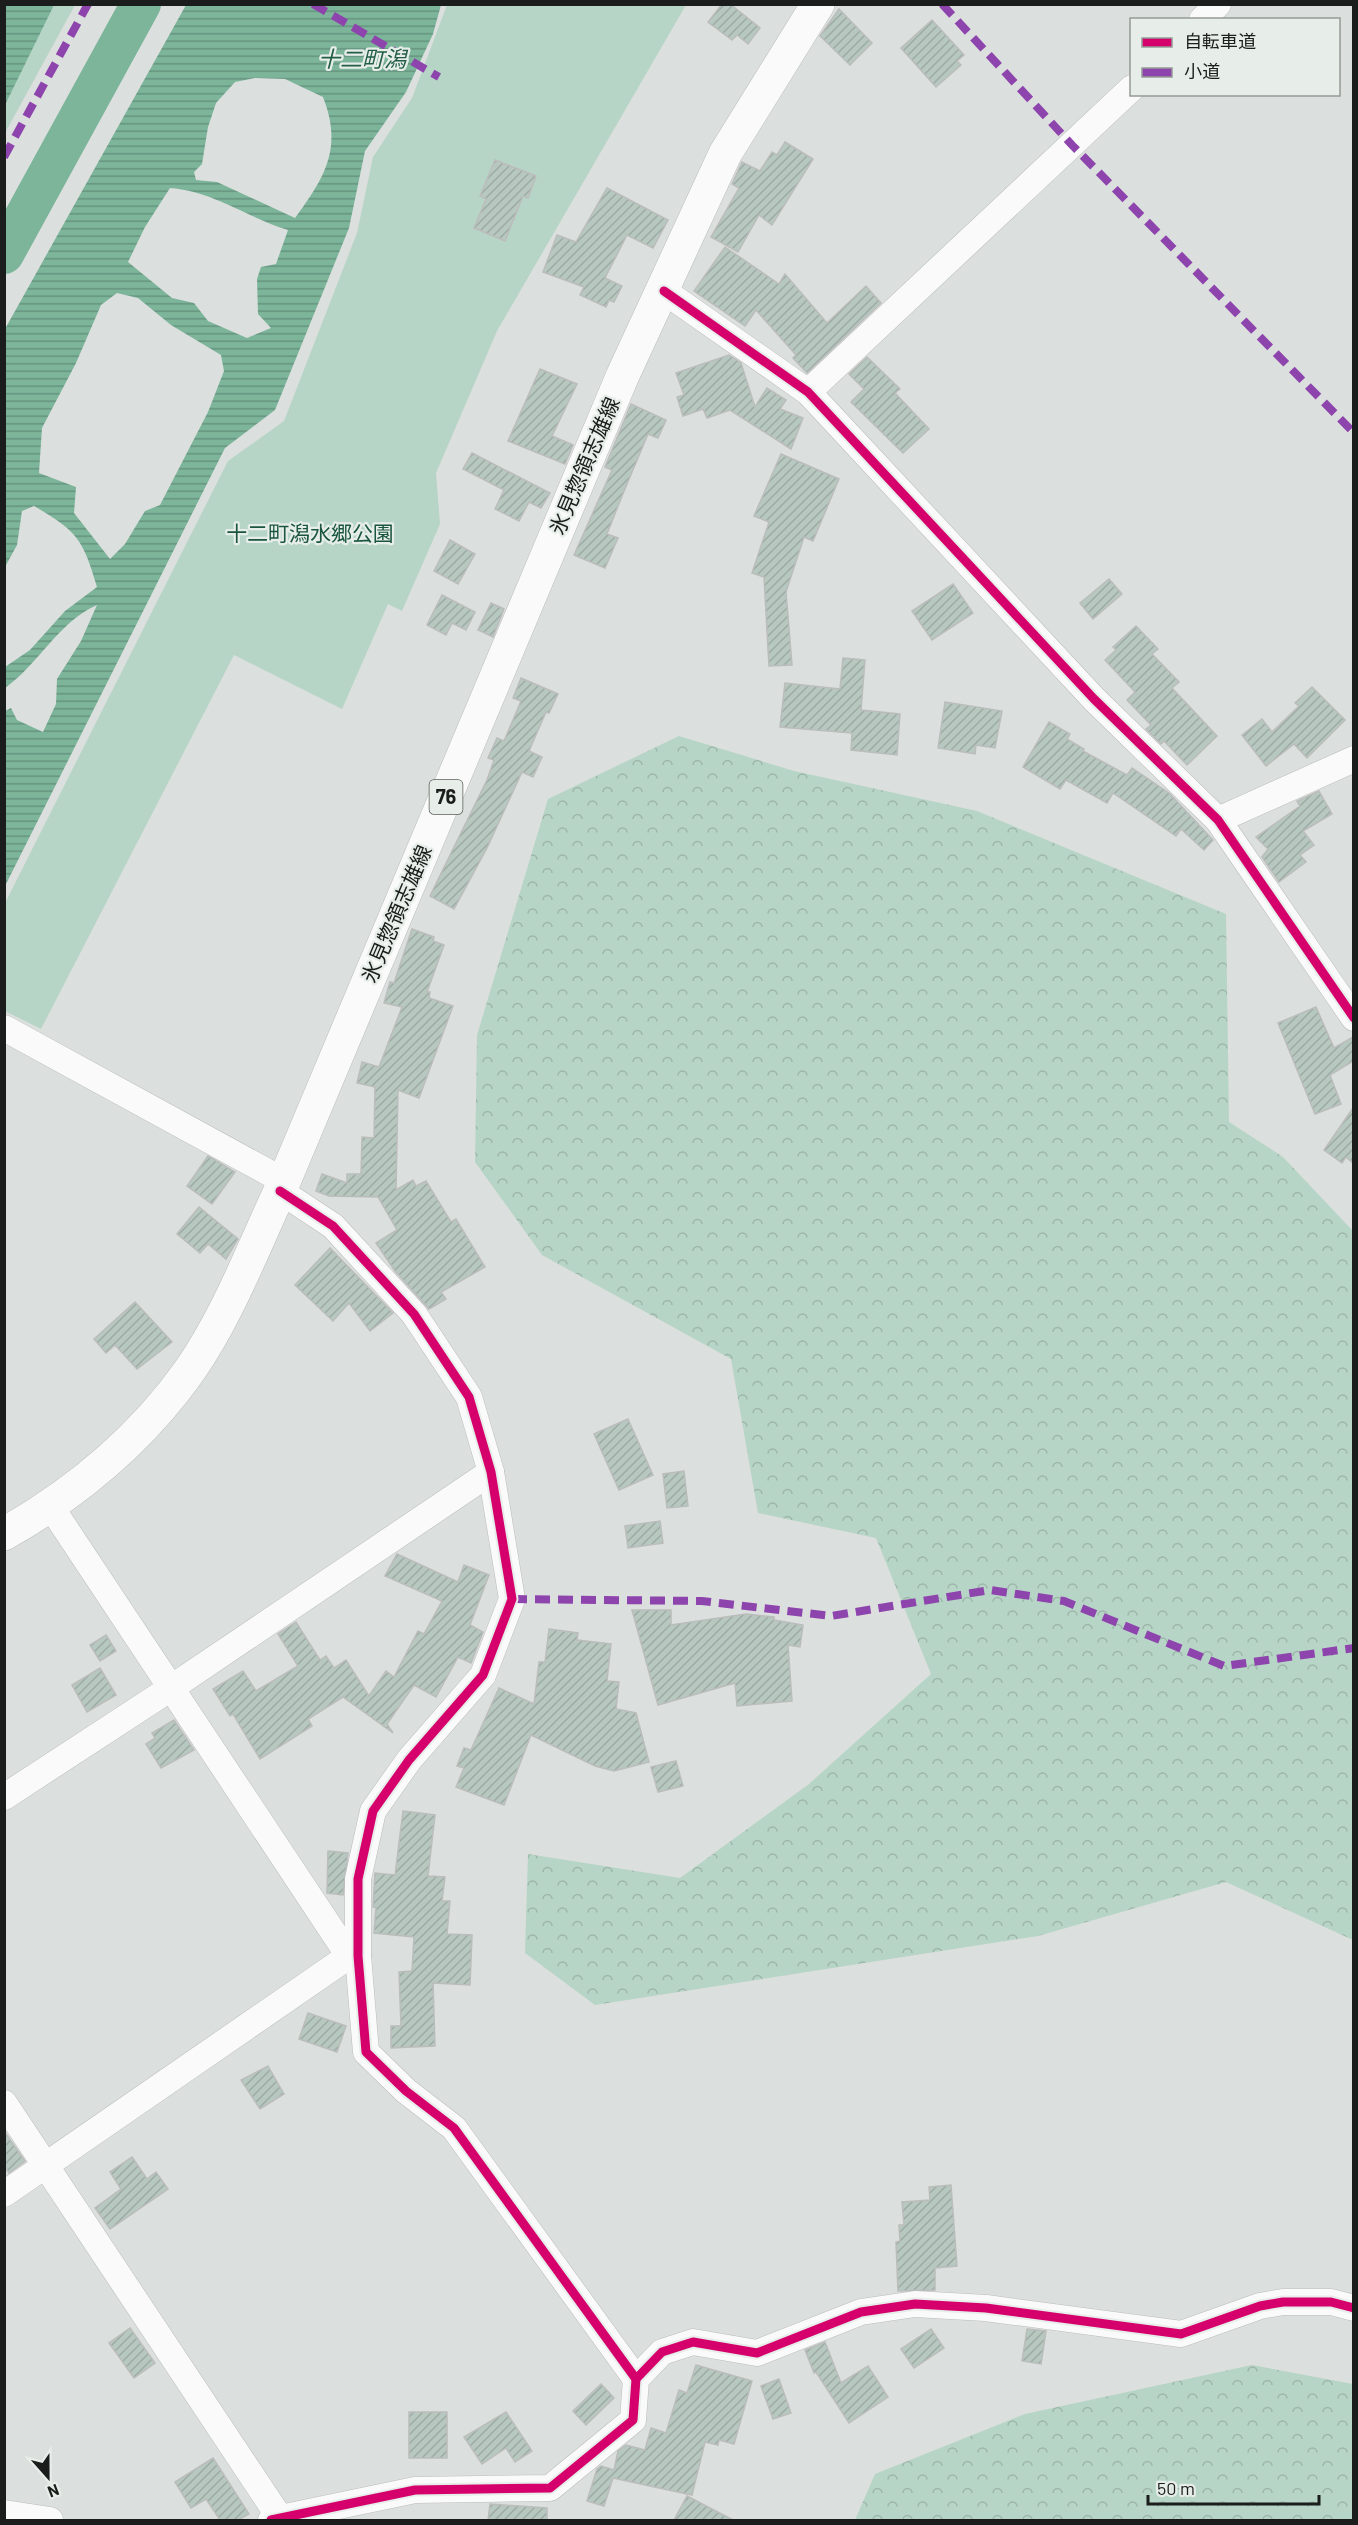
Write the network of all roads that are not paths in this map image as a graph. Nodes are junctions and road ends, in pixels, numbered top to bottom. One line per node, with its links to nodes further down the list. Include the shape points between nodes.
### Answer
1 (818, 4): 5 (main road, 氷見惣領志雄線 / 76, via 725,154)
2 (1218, 4): 3 (street)
3 (1204, 18)
4 (1130, 89): 6 (street)
5 (664, 291): 6 (street); 11 (main road, 氷見惣領志雄線 / 76, via 622,377)
6 (808, 392): 8 (street, via 1094,699)
7 (1353, 759): 8 (street)
8 (1218, 820): 9 (street)
9 (1353, 1018)
10 (4, 1028): 11 (street)
11 (282, 1186): 12 (street, via 333,1226 414,1314 469,1397); 13 (main road, 氷見惣領志雄線 / 76, via 228,1304 190,1369 142,1430)
12 (490, 1472): 15 (street); 17 (street, via 512,1599 483,1675 409,1760 373,1811 358,1879)
13 (51, 1507): 14 (main road, 氷見惣領志雄線 / 76); 15 (street)
14 (4, 1534)
15 (171, 1688): 16 (street); 17 (street)
16 (4, 1797)
17 (354, 1956): 19 (street); 22 (street, via 366,2052 406,2091 454,2128)
18 (4, 2103): 19 (street)
19 (47, 2165): 20 (street); 24 (street)
20 (4, 2194)
21 (1353, 2308): 22 (street, via 1331,2302 1283,2302 1260,2306 1181,2334 986,2308 915,2304 861,2312 757,2353 693,2342 662,2352)
22 (636, 2379): 24 (street, via 633,2420 550,2488 415,2490)
23 (4, 2513): 25 (street)
24 (276, 2519)
25 (50, 2520)

